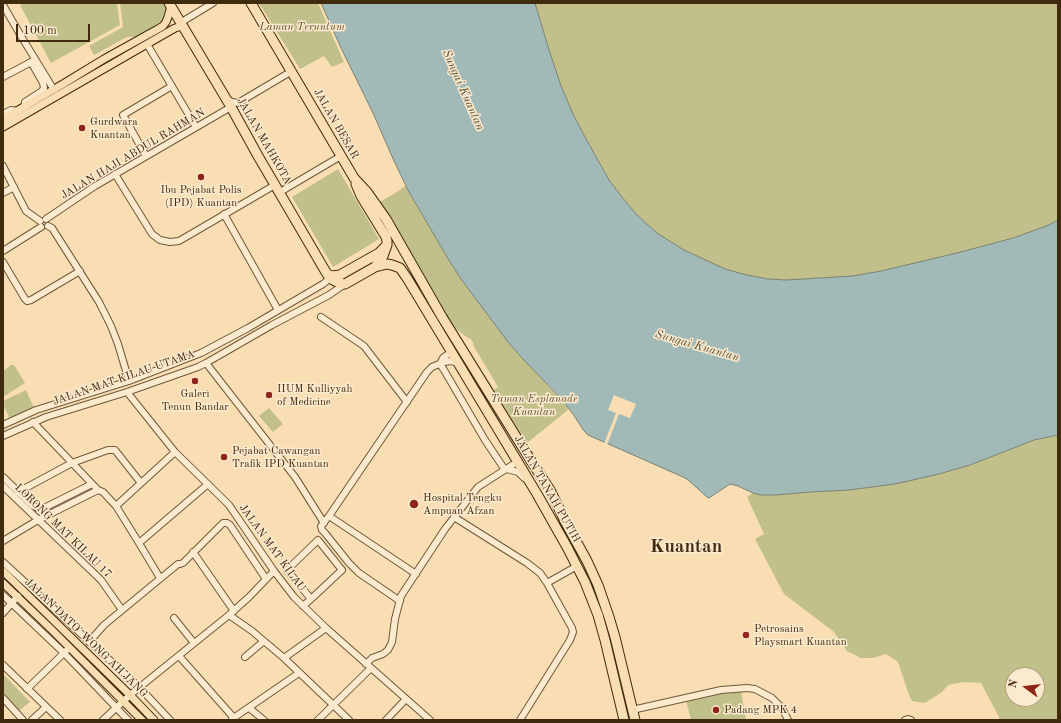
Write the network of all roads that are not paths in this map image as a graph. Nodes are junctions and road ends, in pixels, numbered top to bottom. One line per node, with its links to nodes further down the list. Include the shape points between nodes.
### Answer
1 (213, 3): 5 (street)
2 (251, 3): 8 (highway, JALAN BESAR)
3 (3, 4): 7 (street)
4 (170, 4): 5 (highway, JALAN MAHKOTA); 11 (main road, via 168,17 163,26)
5 (181, 24): 6 (main road); 12 (highway, JALAN MAHKOTA)
6 (147, 44): 10 (street); 17 (main road)
7 (33, 61): 9 (street); 11 (street); 14 (street, via 44,88 25,102)
8 (292, 71): 12 (street, via 238,103); 20 (highway, JALAN BESAR)
9 (3, 77)
10 (172, 86): 18 (street); 19 (street, via 123,115)
11 (54, 90): 14 (main road)
12 (224, 97): 13 (highway, JALAN MAHKOTA)
13 (231, 107): 18 (street, JALAN HAJI ABDUL RAHMAN); 25 (highway, JALAN MAHKOTA)
14 (21, 110): 15 (street, via 11,110); 16 (main road)
15 (3, 114)
16 (3, 119)
17 (3, 127)
18 (196, 127): 19 (street, JALAN HAJI ABDUL RAHMAN)
19 (146, 156): 22 (street, JALAN HAJI ABDUL RAHMAN)
20 (341, 156): 23 (highway, JALAN BESAR); 25 (street)
21 (3, 166): 24 (street)
22 (116, 174): 27 (street, via 152,234 165,242 179,241); 28 (street, JALAN HAJI ABDUL RAHMAN)
23 (354, 178): 29 (highway, via 361,196 386,237); 31 (highway, JALAN BESAR, via 372,198)
24 (14, 187): 26 (street); 28 (street, via 26,211)
25 (277, 188): 27 (street); 35 (highway, JALAN MAHKOTA)
26 (3, 193)
27 (224, 214): 39 (street)
28 (42, 223): 30 (street, JALAN HAJI ABDUL RAHMAN); 34 (street, via 48,221 48,226 52,228)
29 (387, 245): 33 (highway); 35 (highway, via 379,253 340,275)
30 (3, 251)
31 (405, 254): 43 (highway, JALAN TANAH PUTIH)
32 (3, 262): 34 (street, via 27,301)
33 (375, 267): 37 (highway, JALAN MAT KILAU UTAMA); 44 (highway, JALAN TANAH PUTIH, via 390,264 400,268)
34 (80, 271): 49 (street, via 111,326)
35 (327, 274): 36 (street, via 328,280); 37 (highway, JALAN MAHKOTA, via 332,280)
36 (323, 284): 38 (street, via 329,288); 39 (street, JALAN MAT KILAU UTAMA)
37 (345, 284): 38 (street, JALAN MAT KILAU UTAMA)
38 (329, 295): 42 (street, JALAN MAT KILAU UTAMA)
39 (278, 310): 40 (street, JALAN MAT KILAU UTAMA)
40 (268, 316): 42 (street, via 273,318); 49 (street, JALAN MAT KILAU UTAMA, via 201,353)
41 (321, 317): 51 (street, via 366,349)
42 (272, 325): 46 (street, JALAN MAT KILAU UTAMA)
43 (455, 338): 44 (highway); 45 (highway, JALAN TANAH PUTIH)
44 (452, 353): 45 (highway); 47 (highway, JALAN TANAH PUTIH); 48 (street)
45 (469, 360): 59 (highway, JALAN TANAH PUTIH)
46 (206, 363): 50 (street, JALAN MAT KILAU UTAMA); 74 (street, via 296,478)
47 (458, 363): 48 (street, via 451,361); 57 (highway, JALAN TANAH PUTIH)
48 (440, 364): 51 (street, via 427,372); 60 (street, via 485,440)
49 (129, 381): 54 (street, JALAN MAT KILAU UTAMA, via 36,410)
50 (127, 392): 53 (street, JALAN MAT KILAU UTAMA); 56 (street, JALAN MAT KILAU)
51 (407, 402): 71 (street)
52 (3, 416): 54 (street)
53 (32, 422): 55 (street, JALAN MAT KILAU UTAMA); 58 (street)
54 (5, 424)
55 (3, 436)
56 (176, 452): 62 (street); 65 (street, JALAN MAT KILAU)
57 (517, 462): 60 (street); 63 (highway, JALAN TANAH PUTIH)
58 (72, 463): 62 (street, via 108,450 115,450); 64 (street); 68 (street)
59 (533, 464): 69 (highway, via 527,465 527,470); 119 (highway, JALAN TANAH PUTIH, via 550,490 598,585 615,637)
60 (506, 469): 63 (street, via 518,472); 72 (street, via 478,487)
61 (3, 477): 68 (street)
62 (142, 483): 70 (street)
63 (530, 483): 69 (highway, JALAN TANAH PUTIH)
64 (92, 484): 67 (street); 68 (street, via 44,508 33,506)
65 (208, 484): 76 (street); 80 (street, JALAN MAT KILAU, via 229,505)
66 (3, 486): 73 (street, LORONG MAT KILAU 17)
67 (98, 490): 70 (street); 73 (street)
68 (18, 492)
69 (537, 494): 79 (highway, JALAN TANAH PUTIH)
70 (116, 506): 76 (street)
71 (329, 516): 74 (street); 82 (street)
72 (454, 517): 82 (street); 86 (street, via 535,569)
73 (38, 520): 75 (street); 93 (street, LORONG MAT KILAU 17, via 101,580)
74 (324, 523): 90 (street, via 322,530 349,563 359,573)
75 (3, 542)
76 (139, 543): 83 (street)
77 (193, 552): 83 (street, via 182,564 178,564); 84 (street, JALAN MAT KILAU, via 227,523); 95 (street)
78 (3, 562): 99 (street)
79 (578, 566): 86 (street); 135 (highway, JALAN TANAH PUTIH, via 598,615)
80 (274, 571): 84 (street); 92 (street, JALAN MAT KILAU)
81 (3, 572): 111 (main road, JALAN DATO' WONG AH JANG)
82 (416, 574): 90 (street)
83 (160, 578): 93 (street)
84 (266, 579): 95 (street)
85 (3, 583): 88 (main road, JALAN DATO' WONG AH JANG)
86 (547, 583): 134 (street, via 572,632 570,640)
87 (3, 595): 91 (street)
88 (18, 596): 91 (street); 101 (main road, JALAN DATO' WONG AH JANG)
89 (311, 599): 89 (street, via 342,570 318,540 286,570); 92 (street)
90 (400, 601): 107 (street, via 392,642 383,654 372,658)
91 (11, 603): 94 (street); 102 (street)
92 (303, 606): 97 (street, JALAN MAT KILAU)
93 (122, 610): 99 (street, via 104,625)
94 (3, 613)
95 (232, 613): 98 (street); 100 (street)
96 (174, 618): 100 (street)
97 (326, 628): 105 (street); 107 (street, JALAN MAT KILAU)
98 (264, 641): 104 (street); 105 (street)
99 (90, 642): 109 (street)
100 (194, 643): 103 (street)
101 (70, 647): 102 (street); 114 (main road, JALAN DATO' WONG AH JANG)
102 (64, 653): 110 (street); 117 (street)
103 (179, 656): 109 (street); 120 (street)
104 (245, 657)
105 (284, 658): 108 (street)
106 (3, 665): 110 (street)
107 (369, 666): 113 (street, JALAN MAT KILAU); 115 (street)
108 (299, 673): 115 (street); 118 (street)
109 (140, 688): 111 (street); 128 (street)
110 (27, 689): 116 (street)
111 (130, 696): 114 (street); 127 (main road, JALAN DATO' WONG AH JANG)
112 (3, 698): 121 (street)
113 (406, 699): 132 (street); 133 (street, JALAN MAT KILAU)
114 (124, 702): 117 (street); 126 (main road, JALAN DATO' WONG AH JANG)
115 (333, 705): 130 (street); 131 (street)
116 (46, 707): 122 (street); 123 (street)
117 (117, 708): 124 (street); 125 (street)
118 (249, 708): 120 (street); 129 (street)
119 (632, 710): 136 (highway, JALAN TANAH PUTIH); 137 (street, via 721,690 747,688 772,698 782,708)
120 (233, 719)
121 (23, 720)
122 (32, 720)
123 (60, 720)
124 (103, 720)
125 (128, 720)
126 (142, 720)
127 (154, 720)
128 (170, 720)
129 (264, 720)
130 (318, 720)
131 (349, 720)
132 (386, 720)
133 (430, 720)
134 (520, 720)
135 (624, 720)
136 (635, 720)
137 (788, 720)
138 (905, 720): 139 (street)
139 (912, 720)

